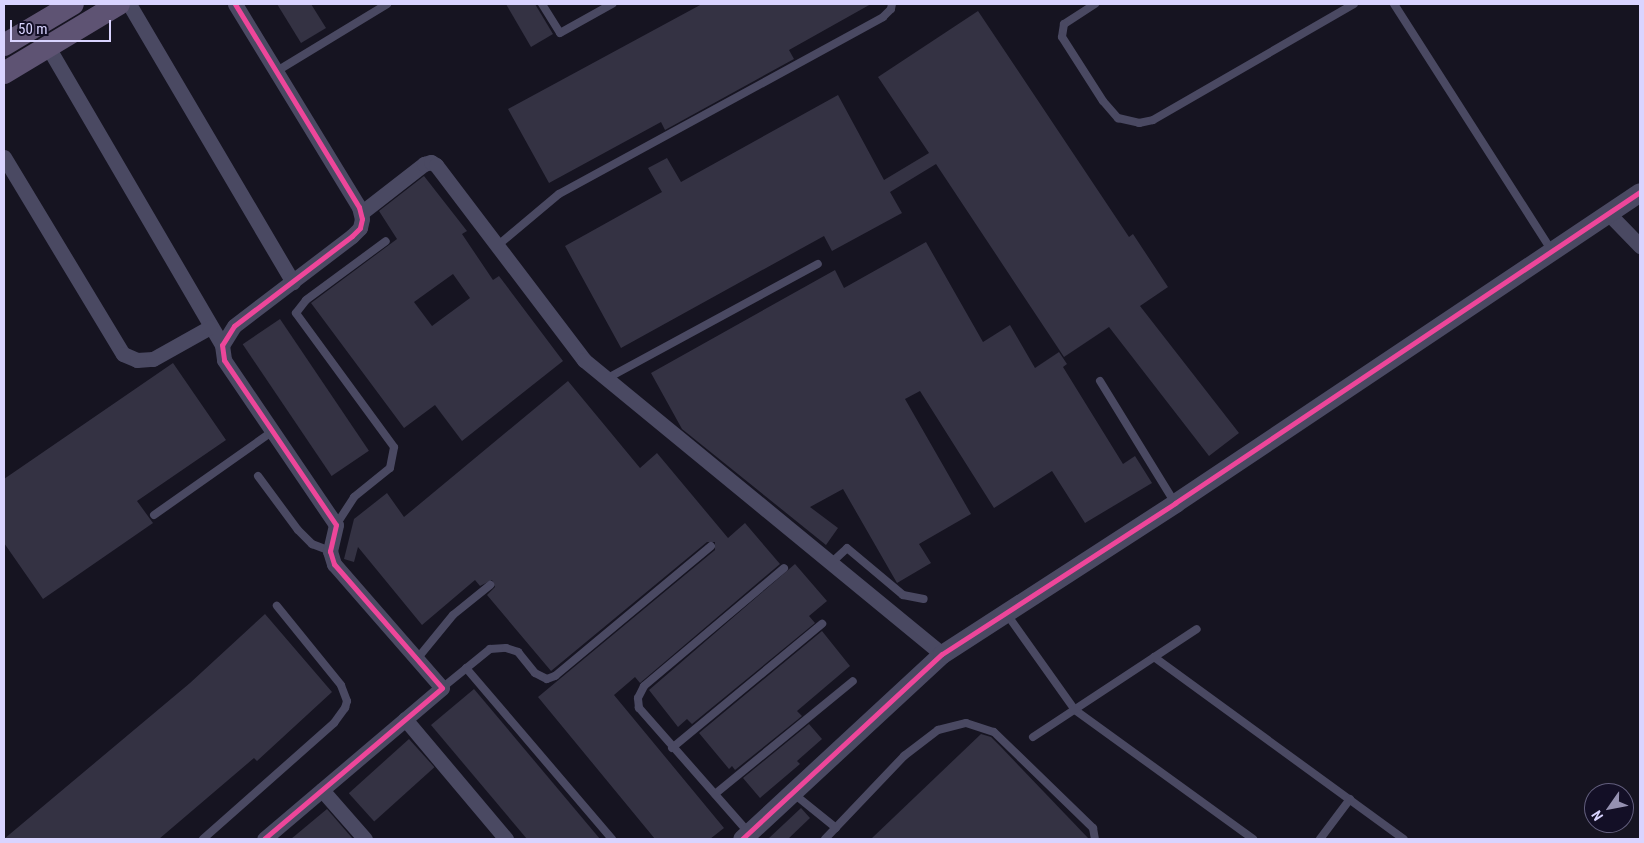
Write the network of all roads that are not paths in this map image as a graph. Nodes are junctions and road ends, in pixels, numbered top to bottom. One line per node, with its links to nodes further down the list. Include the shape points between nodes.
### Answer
1 (73, 4): 12 (main road)
2 (119, 4): 13 (main road)
3 (129, 4): 25 (street)
4 (235, 4): 14 (street)
5 (386, 4): 14 (lane)
6 (542, 4): 7 (lane, via 560,33)
7 (612, 4)
8 (892, 4): 21 (lane, via 891,10 883,17 558,194)
9 (1096, 4): 10 (lane, via 1064,24 1062,37 1103,101 1118,118 1139,123 1153,120)
10 (1354, 4)
11 (1394, 4): 23 (lane)
12 (4, 45)
13 (48, 47): 15 (main road); 26 (street)
14 (277, 71): 18 (street)
15 (4, 73)
16 (4, 157): 26 (street, via 123,354 137,360 153,359)
17 (1640, 192): 19 (street)
18 (361, 213): 21 (street, via 430,162); 25 (street, via 362,224 352,236)
19 (1609, 214): 22 (street); 23 (street)
20 (386, 241): 34 (lane, via 306,300 296,313 394,447 390,468 354,497)
21 (497, 246): 28 (street, via 571,344)
22 (1640, 246)
23 (1553, 252): 32 (street)
24 (818, 264): 28 (lane)
25 (292, 282): 27 (street, via 234,326)
26 (210, 327): 27 (street)
27 (222, 345): 30 (street, via 224,360)
28 (606, 378): 37 (street)
29 (1100, 381): 32 (lane)
30 (273, 431): 33 (lane); 34 (street)
31 (258, 476): 36 (lane, via 312,544)
32 (1175, 503): 42 (street)
33 (154, 515)
34 (336, 525): 36 (street)
35 (711, 546): 48 (lane, via 555,676 547,679 535,673 518,652 506,648 490,649)
36 (330, 551): 47 (street, via 341,575)
37 (830, 564): 40 (lane, via 847,548 903,595); 45 (street)
38 (784, 568): 54 (lane, via 644,686 638,698 639,708)
39 (490, 585): 47 (lane, via 453,615)
40 (924, 599)
41 (277, 606): 61 (lane, via 341,685 345,708 334,723)
42 (1006, 613): 45 (street); 51 (lane)
43 (822, 624): 54 (lane)
44 (1197, 629): 46 (lane)
45 (942, 654): 57 (street)
46 (1154, 657): 51 (lane); 58 (lane)
47 (417, 659): 50 (street)
48 (466, 668): 50 (lane); 65 (lane)
49 (853, 680): 56 (lane)
50 (442, 688): 52 (street)
51 (1075, 710): 53 (lane); 68 (lane)
52 (405, 719): 55 (street); 64 (street)
53 (1033, 737)
54 (672, 748): 56 (lane)
55 (322, 790): 62 (street); 63 (street)
56 (715, 794): 60 (lane)
57 (794, 794): 59 (lane); 60 (street)
58 (1350, 799): 69 (lane); 70 (lane)
59 (836, 828): 66 (lane); 67 (lane, via 904,756 938,730 966,723 994,732 1093,828)
60 (746, 836)
61 (203, 839)
62 (264, 839)
63 (365, 839)
64 (506, 839)
65 (612, 839)
66 (825, 839)
67 (1096, 839)
68 (1253, 839)
69 (1320, 839)
70 (1404, 839)

